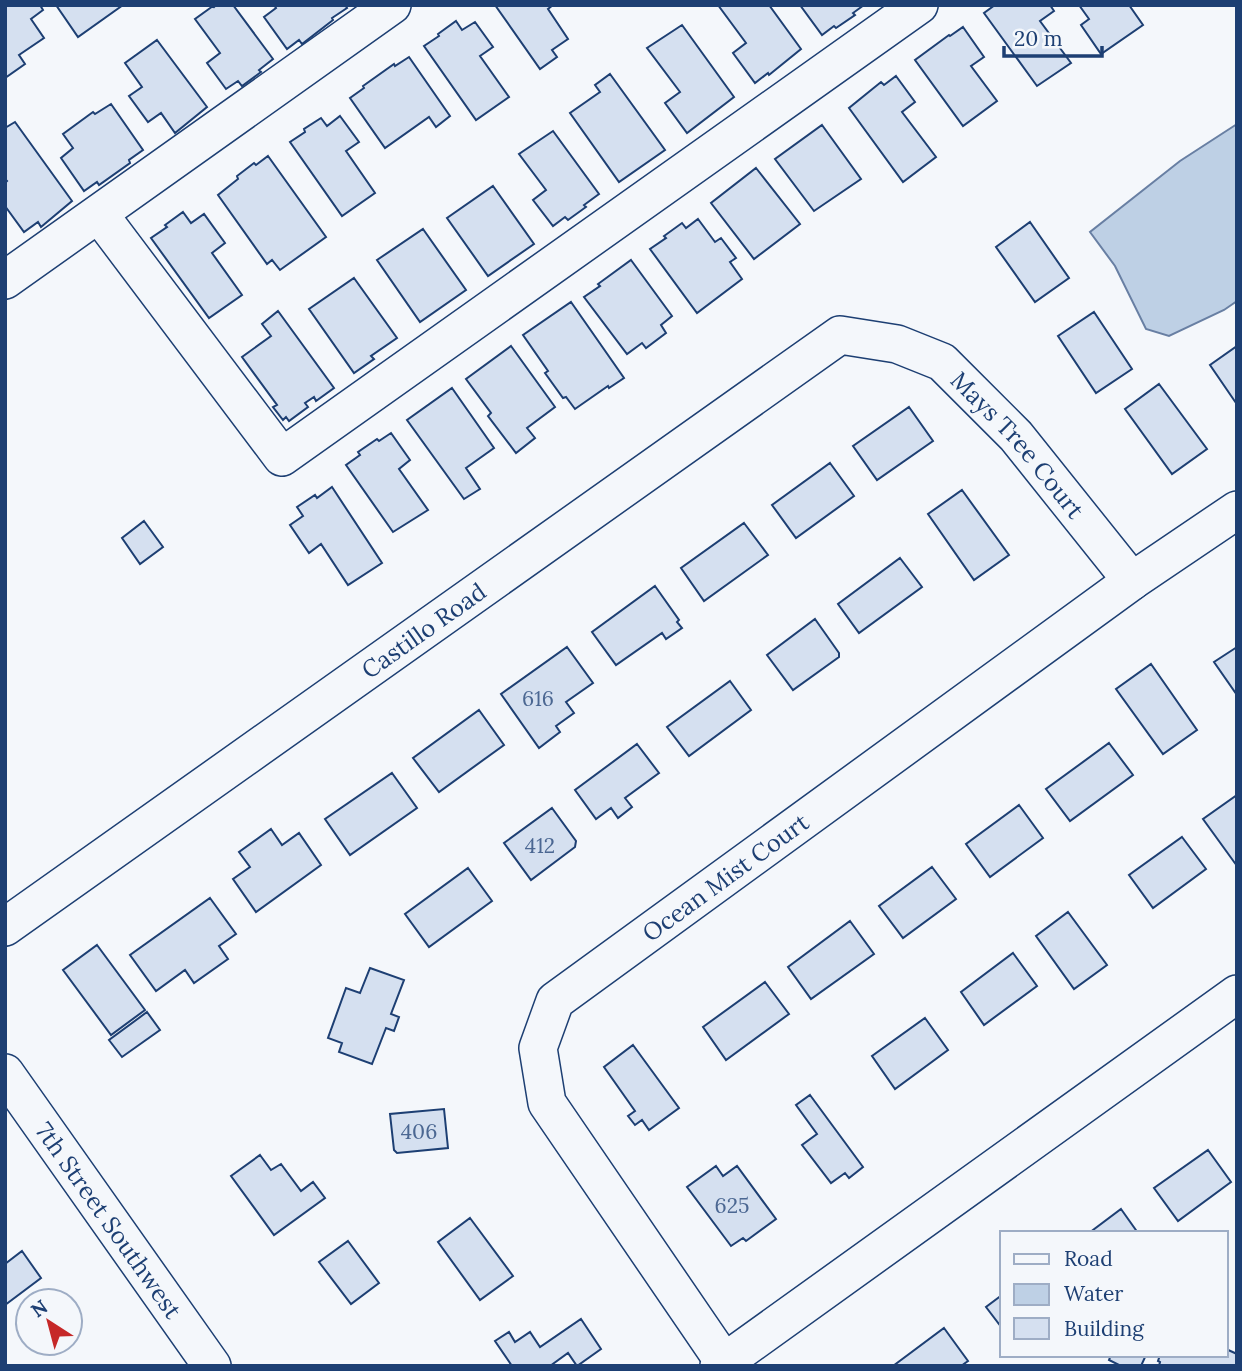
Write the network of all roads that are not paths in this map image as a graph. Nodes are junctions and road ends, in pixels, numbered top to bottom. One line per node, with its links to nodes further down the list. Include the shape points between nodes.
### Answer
1 (392, 5): 3 (street)
2 (919, 5): 3 (street, via 282,457)
3 (99, 214): 4 (street)
4 (5, 281)
5 (839, 335): 7 (street, Mays Tree Court, via 897,344 942,362 1016,436); 8 (street, Castillo Road)
6 (1237, 510): 7 (street, Ocean Mist Court)
7 (1132, 582): 11 (street, Ocean Mist Court, via 555,1001 538,1048 547,1103)
8 (5, 927)
9 (1237, 994): 11 (street, Ocean Mist Court)
10 (5, 1073): 12 (street, 7th Street Southwest)
11 (722, 1364)
12 (212, 1366)

